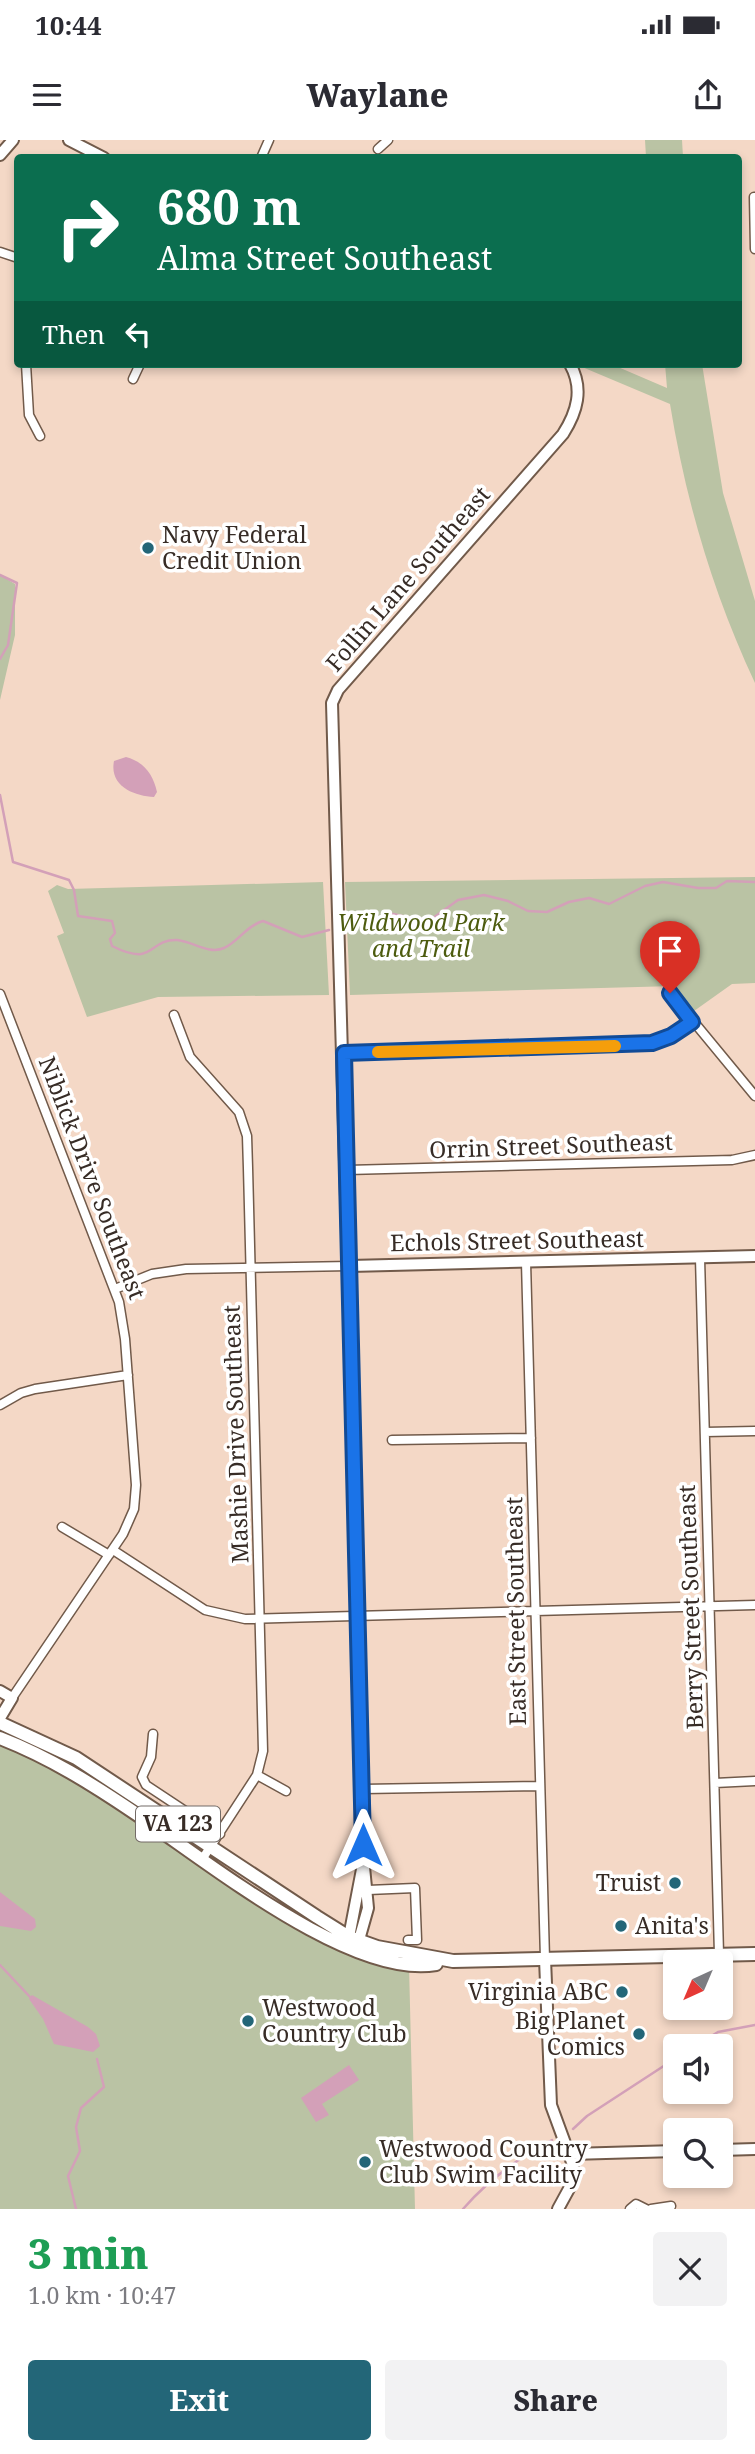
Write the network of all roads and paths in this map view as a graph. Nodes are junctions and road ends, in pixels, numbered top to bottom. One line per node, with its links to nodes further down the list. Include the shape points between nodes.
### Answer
1 (13, 140): 6 (street)
2 (69, 140): 5 (street)
3 (388, 140): 4 (street)
4 (378, 149)
5 (96, 154)
6 (0, 155)
7 (754, 197): 8 (street)
8 (755, 249)
9 (26, 368): 13 (street, via 29,415)
10 (138, 368): 12 (street)
11 (571, 368): 18 (street, Follin Lane Southeast, via 578,394 575,412 563,434 334,696)
12 (133, 379)
13 (40, 436)
14 (670, 993): 17 (street)
15 (0, 994): 27 (street, Niblick Drive Southeast)
16 (174, 1016): 26 (street, Mashie Drive Southeast, via 190,1057 234,1104 244,1123)
17 (692, 1022): 18 (street, via 671,1036 638,1045); 19 (street)
18 (344, 1053): 21 (street, Follin Lane Southeast)
19 (755, 1096)
20 (755, 1155): 21 (street, Orrin Street Southeast, via 732,1160)
21 (347, 1170): 25 (street, Follin Lane Southeast)
22 (755, 1256): 23 (street, Echols Street Southeast)
23 (700, 1258): 24 (street, Echols Street Southeast); 31 (street, Berry Street Southeast)
24 (526, 1262): 25 (street, Echols Street Southeast); 32 (street, East Street Southeast)
25 (350, 1266): 26 (street, Echols Street Southeast); 39 (street, Follin Lane Southeast)
26 (250, 1269): 27 (street, Echols Street Southeast, via 167,1271); 40 (street, Mashie Drive Southeast)
27 (115, 1289): 28 (street, Niblick Drive Southeast)
28 (128, 1375): 29 (street, via 35,1389); 35 (street, Niblick Drive Southeast, via 136,1496 130,1521)
29 (0, 1405)
30 (755, 1431): 31 (street)
31 (705, 1432): 37 (street, Berry Street Southeast)
32 (531, 1438): 33 (street); 38 (street, East Street Southeast)
33 (392, 1440)
34 (62, 1527): 35 (street)
35 (111, 1553): 40 (street, via 205,1610 231,1618); 42 (street, Niblick Drive Southeast)
36 (755, 1605): 37 (street)
37 (710, 1607): 38 (street); 48 (street, Berry Street Southeast)
38 (534, 1611): 39 (street); 49 (street, East Street Southeast)
39 (358, 1617): 40 (street); 50 (street, Follin Lane Southeast)
40 (260, 1618): 46 (street, Mashie Drive Southeast, via 264,1731)
41 (0, 1691): 42 (street)
42 (12, 1698): 43 (street, Niblick Drive Southeast)
43 (0, 1720): 53 (main road, VA 123, via 65,1751)
44 (153, 1734): 52 (street, via 151,1757 142,1777 146,1784)
45 (0, 1738): 54 (main road, VA 123, via 62,1766)
46 (257, 1775): 51 (street); 52 (street, Mashie Drive Southeast)
47 (755, 1781): 48 (street)
48 (715, 1783): 59 (street, Berry Street Southeast)
49 (539, 1786): 50 (street); 63 (street, East Street Southeast)
50 (363, 1789): 55 (street, Follin Lane Southeast)
51 (286, 1791)
52 (220, 1833): 53 (street, Mashie Drive Southeast)
53 (211, 1846): 54 (street, Mashie Drive Southeast); 58 (main road, VA 123)
54 (203, 1858): 58 (main road, VA 123, via 305,1927)
55 (363, 1864): 56 (street, Follin Lane Southeast); 58 (street, Follin Lane Southeast)
56 (368, 1890): 57 (street, via 415,1888 417,1940); 58 (street, Follin Lane Southeast, via 367,1919)
57 (408, 1940)
58 (354, 1943): 63 (main road, VA 123, via 453,1961)
59 (719, 1950)
60 (733, 1954): 61 (main road, VA 123)
61 (755, 1954)
62 (663, 1956): 63 (main road, VA 123)
63 (545, 1959): 67 (street, via 551,2105)
64 (755, 2149): 65 (street)
65 (733, 2150)
66 (663, 2151): 67 (street)
67 (571, 2154): 69 (street, via 570,2187)
68 (671, 2206): 71 (street)
69 (558, 2209)
70 (630, 2209): 71 (street, via 636,2204)
71 (649, 2209)

